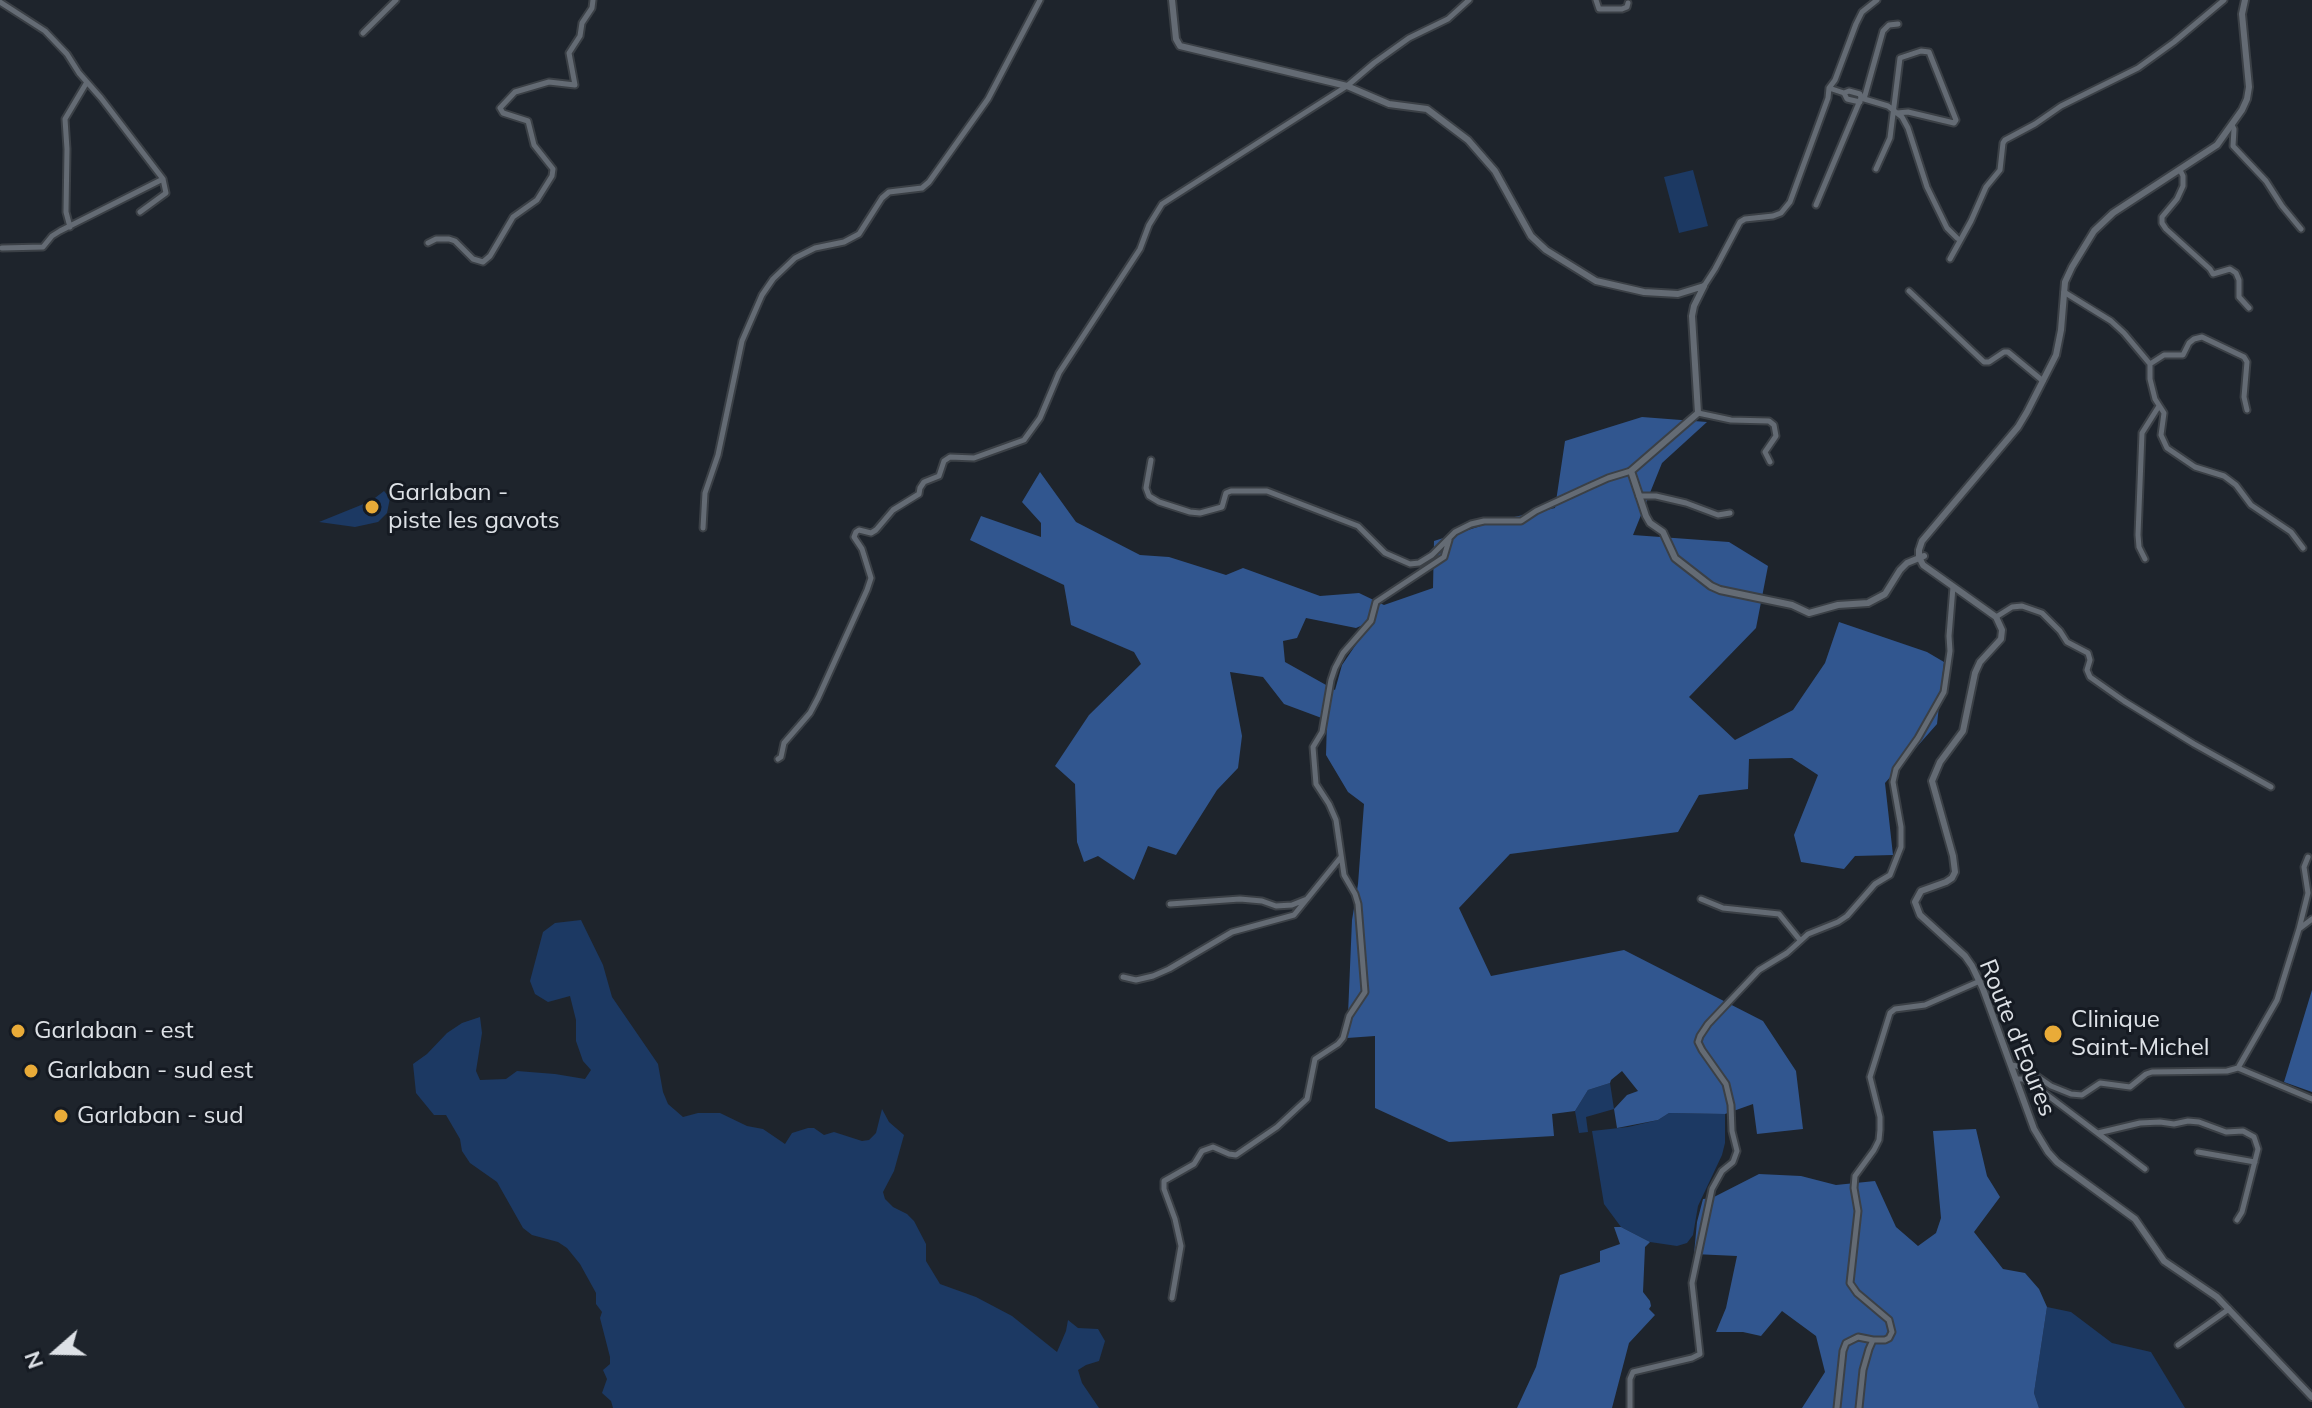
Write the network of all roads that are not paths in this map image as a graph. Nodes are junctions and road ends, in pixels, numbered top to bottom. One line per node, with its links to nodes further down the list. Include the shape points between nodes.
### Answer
1 (396, 0): 13 (street)
2 (593, 0): 28 (street, via 580,36 569,49 575,85 555,82 515,92 500,108 528,121 534,145 553,169 537,200 513,217 483,262 455,241)
3 (1040, 0): 45 (street, via 988,99 929,182 922,188 889,192 859,234 795,258 762,295 742,341 705,493)
4 (1172, 0): 15 (street, via 1180,46)
5 (1469, 0): 15 (street)
6 (1596, 0): 11 (street, via 1599,9 1622,9)
7 (1877, 0): 16 (street, via 1862,12)
8 (2224, 0): 30 (street, via 2138,68 2005,140 2000,170)
9 (2245, 0): 19 (street, via 2249,89)
10 (0, 2): 14 (street, via 45,31)
11 (1628, 3)
12 (1898, 24): 17 (street, via 1883,31)
13 (363, 33)
14 (87, 82): 22 (street); 25 (street, via 65,119)
15 (1347, 86): 31 (street, via 1389,104 1427,109 1468,140 1495,171 1531,236 1596,281 1678,294); 52 (street, via 1162,204 1024,440 974,458 950,457 939,476 924,482 919,494 893,510 876,530 856,532 871,578 818,698)
16 (1831, 89): 17 (street, via 1847,99); 31 (street, via 1790,202 1781,213 1740,222)
17 (1861, 98): 18 (street); 23 (street)
18 (1896, 111): 18 (street, via 1900,58 1929,52 1956,120); 20 (street); 27 (street, via 1908,128 1927,187)
19 (2232, 125): 21 (street, via 2217,145); 26 (street, via 2233,146)
20 (1876, 169)
21 (2180, 170): 33 (street, via 2104,219 2072,267); 34 (street, via 2183,186 2162,223 2213,274 2230,269 2236,273 2239,297)
22 (163, 179): 24 (street, via 166,193); 25 (street)
23 (1816, 205)
24 (140, 212)
25 (70, 227): 29 (street, via 43,247)
26 (2301, 229)
27 (1957, 238)
28 (428, 243)
29 (2, 248)
30 (1950, 259)
31 (1704, 286): 39 (street, via 1692,316)
32 (1909, 291): 36 (street, via 1984,362 2008,352)
33 (2064, 292): 35 (street, via 2111,321); 36 (street, via 2056,355)
34 (2249, 308)
35 (2150, 364): 37 (street); 38 (street, via 2164,355 2183,355 2194,339 2216,343 2247,362)
36 (2044, 382): 48 (street, via 2018,427 1931,532)
37 (2159, 406): 47 (street, via 2167,448 2195,467 2224,476); 49 (street, via 2142,433 2138,535)
38 (2247, 410)
39 (1698, 413): 41 (street, via 1769,421 1776,436 1765,452); 42 (street)
40 (1151, 460): 46 (street, via 1149,496 1180,509 1214,511 1231,491 1267,491 1358,526 1385,553 1410,564)
41 (1770, 462)
42 (1631, 471): 43 (street); 46 (street, via 1521,521 1484,521 1455,532)
43 (1639, 496): 44 (street, via 1686,503 1718,515); 48 (street, via 1650,523 1663,532 1679,563 1711,586 1804,612 1868,603 1885,594 1912,559)
44 (1730, 513)
45 (703, 528)
46 (1449, 540): 54 (street, via 1444,557 1376,602 1371,621 1343,653 1331,680 1322,732 1313,747 1316,784 1336,820)
47 (2303, 548)
48 (1921, 557): 50 (street)
49 (2145, 559)
50 (1953, 587): 51 (street); 62 (street, via 1944,692 1893,782 1901,827 1897,860 1890,875 1847,916)
51 (1996, 617): 53 (street, via 2022,606 2042,613 2067,642 2088,653 2090,677); 64 (street, Route d'Eoures, via 2001,639 1980,662 1963,731 1932,781 1955,872 1946,882 1921,891 1915,902 1920,915 1965,956)
52 (778, 759)
53 (2271, 787)
54 (1342, 856): 57 (street); 76 (street, via 1344,875 1358,904 1365,992 1349,1016 1343,1038 1315,1059 1307,1099 1236,1155 1213,1147 1164,1181 1181,1246)
55 (2308, 857): 56 (street, via 2304,867)
56 (2310, 892): 61 (street)
57 (1308, 898): 59 (street, via 1276,906 1240,899); 63 (street, via 1294,915 1232,932 1153,976)
58 (1701, 899): 62 (street, via 1723,908 1779,914)
59 (1170, 904)
60 (2312, 919): 61 (street)
61 (2299, 929): 66 (street, via 2277,1000)
62 (1800, 940): 81 (street, via 1759,970 1700,1036 1702,1050 1726,1084 1737,1151 1712,1189 1692,1283 1700,1354 1633,1372)
63 (1123, 977)
64 (1980, 981): 65 (street, Route d'Eoures); 78 (street, via 1925,1005 1895,1009 1886,1020 1870,1077 1880,1117 1879,1140 1855,1176 1857,1221 1849,1274 1851,1286 1892,1326 1889,1338)
65 (2012, 1065): 66 (street, via 2082,1095 2100,1083 2130,1087 2152,1072); 67 (street, Route d'Eoures)
66 (2238, 1068): 70 (street)
67 (2017, 1079): 68 (street); 69 (street, Route d'Eoures)
68 (2034, 1085): 69 (street); 71 (street)
69 (2020, 1089): 77 (street, Route d'Eoures, via 2034,1129 2057,1162 2135,1219 2164,1261)
70 (2312, 1099)
71 (2098, 1133): 73 (street, via 2140,1123 2199,1122 2254,1137); 74 (street)
72 (2198, 1152): 73 (street)
73 (2255, 1162): 75 (street)
74 (2145, 1169)
75 (2237, 1220)
76 (1172, 1298)
77 (2230, 1309): 79 (street); 80 (street, Route d'Eoures)
78 (1873, 1340): 82 (street, via 1858,1337 1846,1343); 83 (street, via 1865,1358)
79 (2178, 1345)
80 (2312, 1397)
81 (1630, 1408)
82 (1837, 1408)
83 (1859, 1408)

